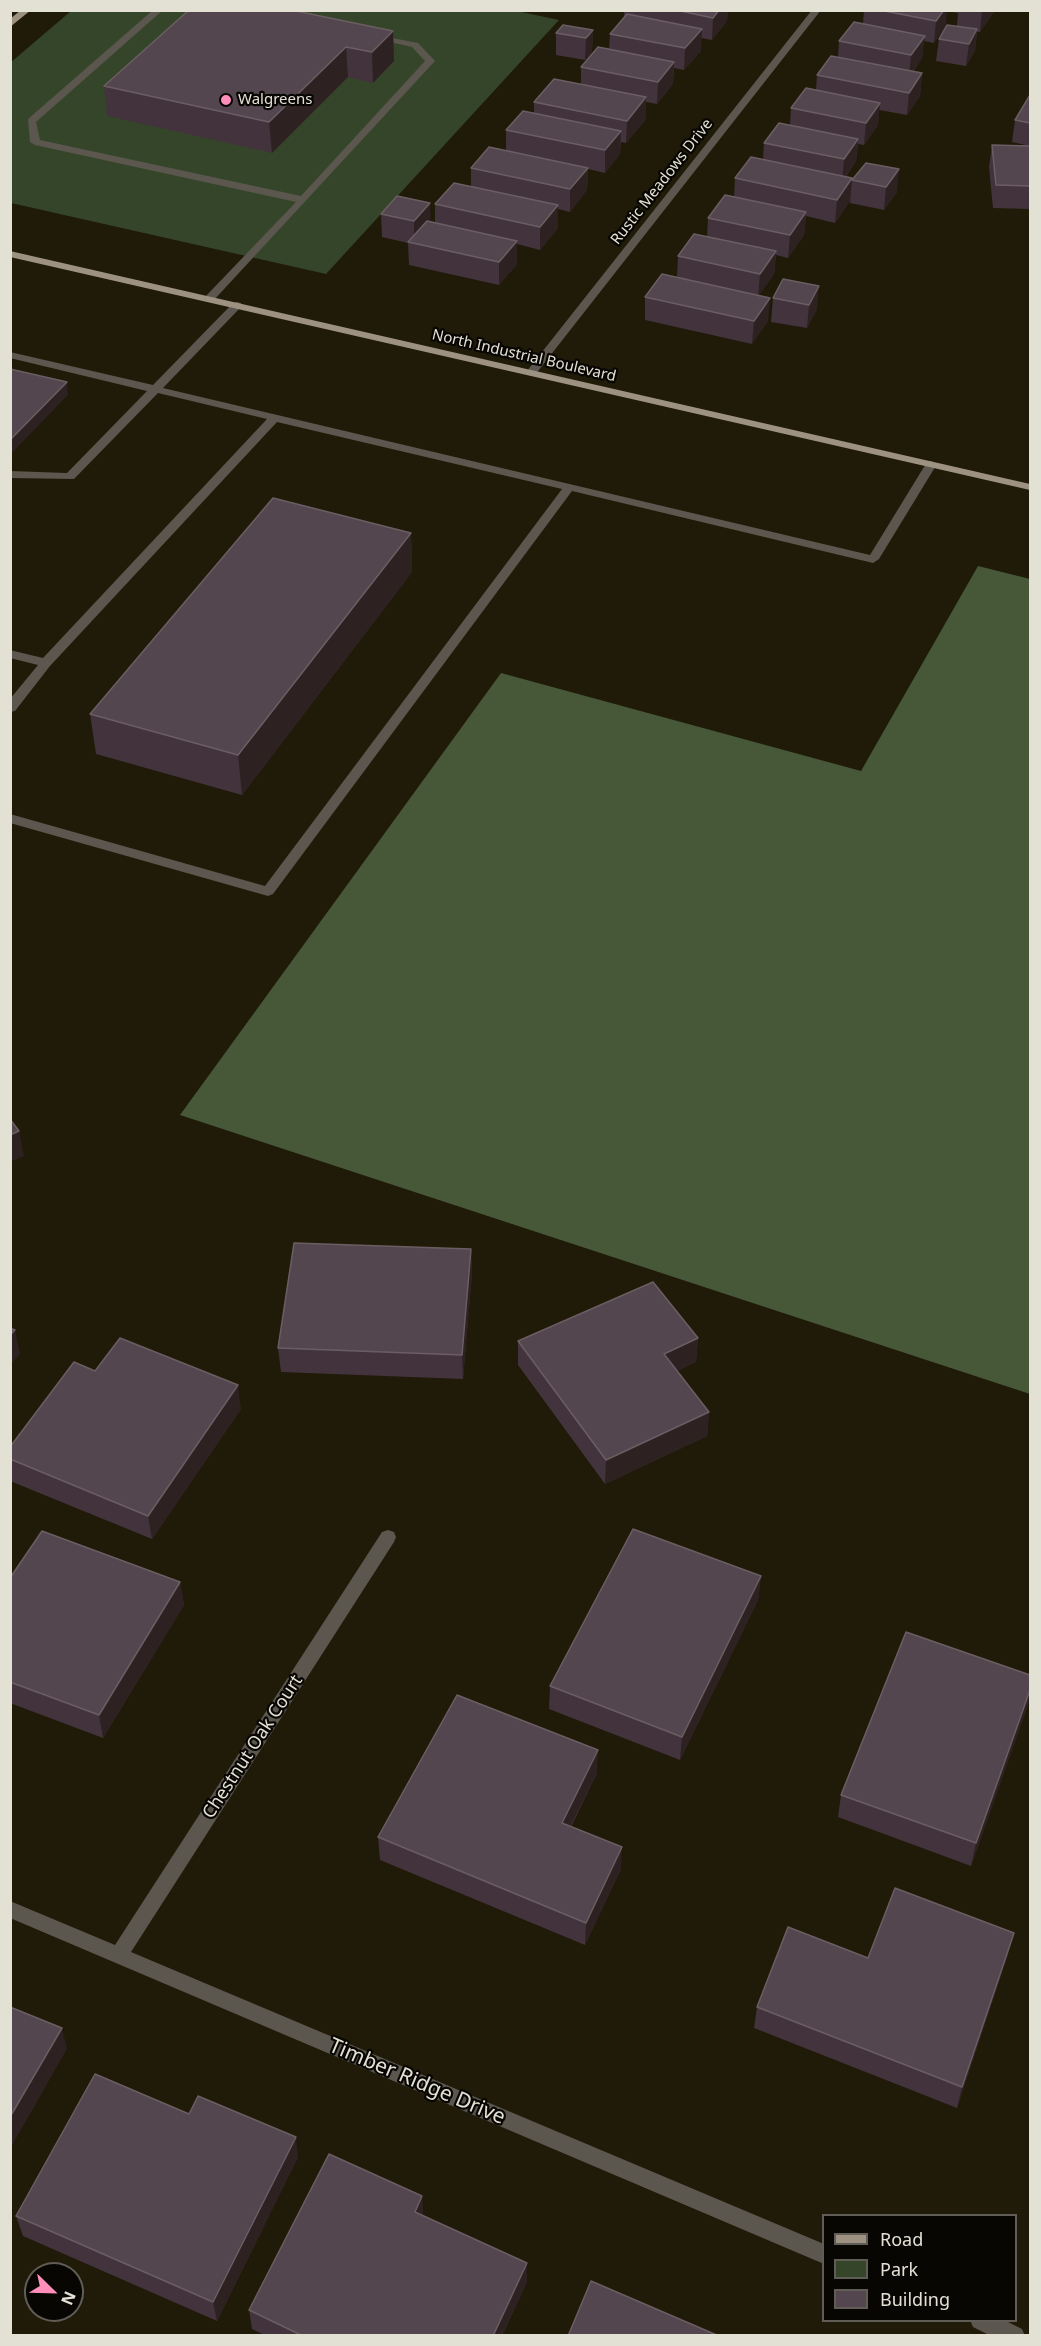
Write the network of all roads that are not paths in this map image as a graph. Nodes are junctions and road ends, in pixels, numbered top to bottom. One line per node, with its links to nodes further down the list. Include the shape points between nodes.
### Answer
1 (27, 10): 4 (main road)
2 (159, 10): 6 (street, via 31,121 35,142)
3 (817, 10): 11 (street, Rustic Meadows Drive)
4 (10, 24)
5 (369, 35): 6 (street, via 416,45 430,62)
6 (303, 200): 8 (street)
7 (10, 254): 8 (main road, North Industrial Boulevard)
8 (209, 299): 9 (main road, North Industrial Boulevard)
9 (237, 305): 11 (main road, North Industrial Boulevard); 12 (street)
10 (10, 355): 12 (street)
11 (531, 373): 14 (main road, North Industrial Boulevard)
12 (154, 390): 13 (street); 15 (street, via 70,477)
13 (274, 418): 17 (street); 19 (street)
14 (930, 464): 16 (main road, North Industrial Boulevard); 17 (street, via 873,559)
15 (10, 474)
16 (1030, 487)
17 (569, 488): 21 (street, via 268,891)
18 (10, 654): 19 (street)
19 (46, 663): 20 (street)
20 (10, 708)
21 (10, 818)
22 (388, 1537): 24 (street, Chestnut Oak Court)
23 (10, 1909): 24 (street, Timber Ridge Drive)
24 (118, 1956): 25 (street, Timber Ridge Drive)
25 (822, 2253)
26 (984, 2322): 27 (street)
27 (1015, 2336)

